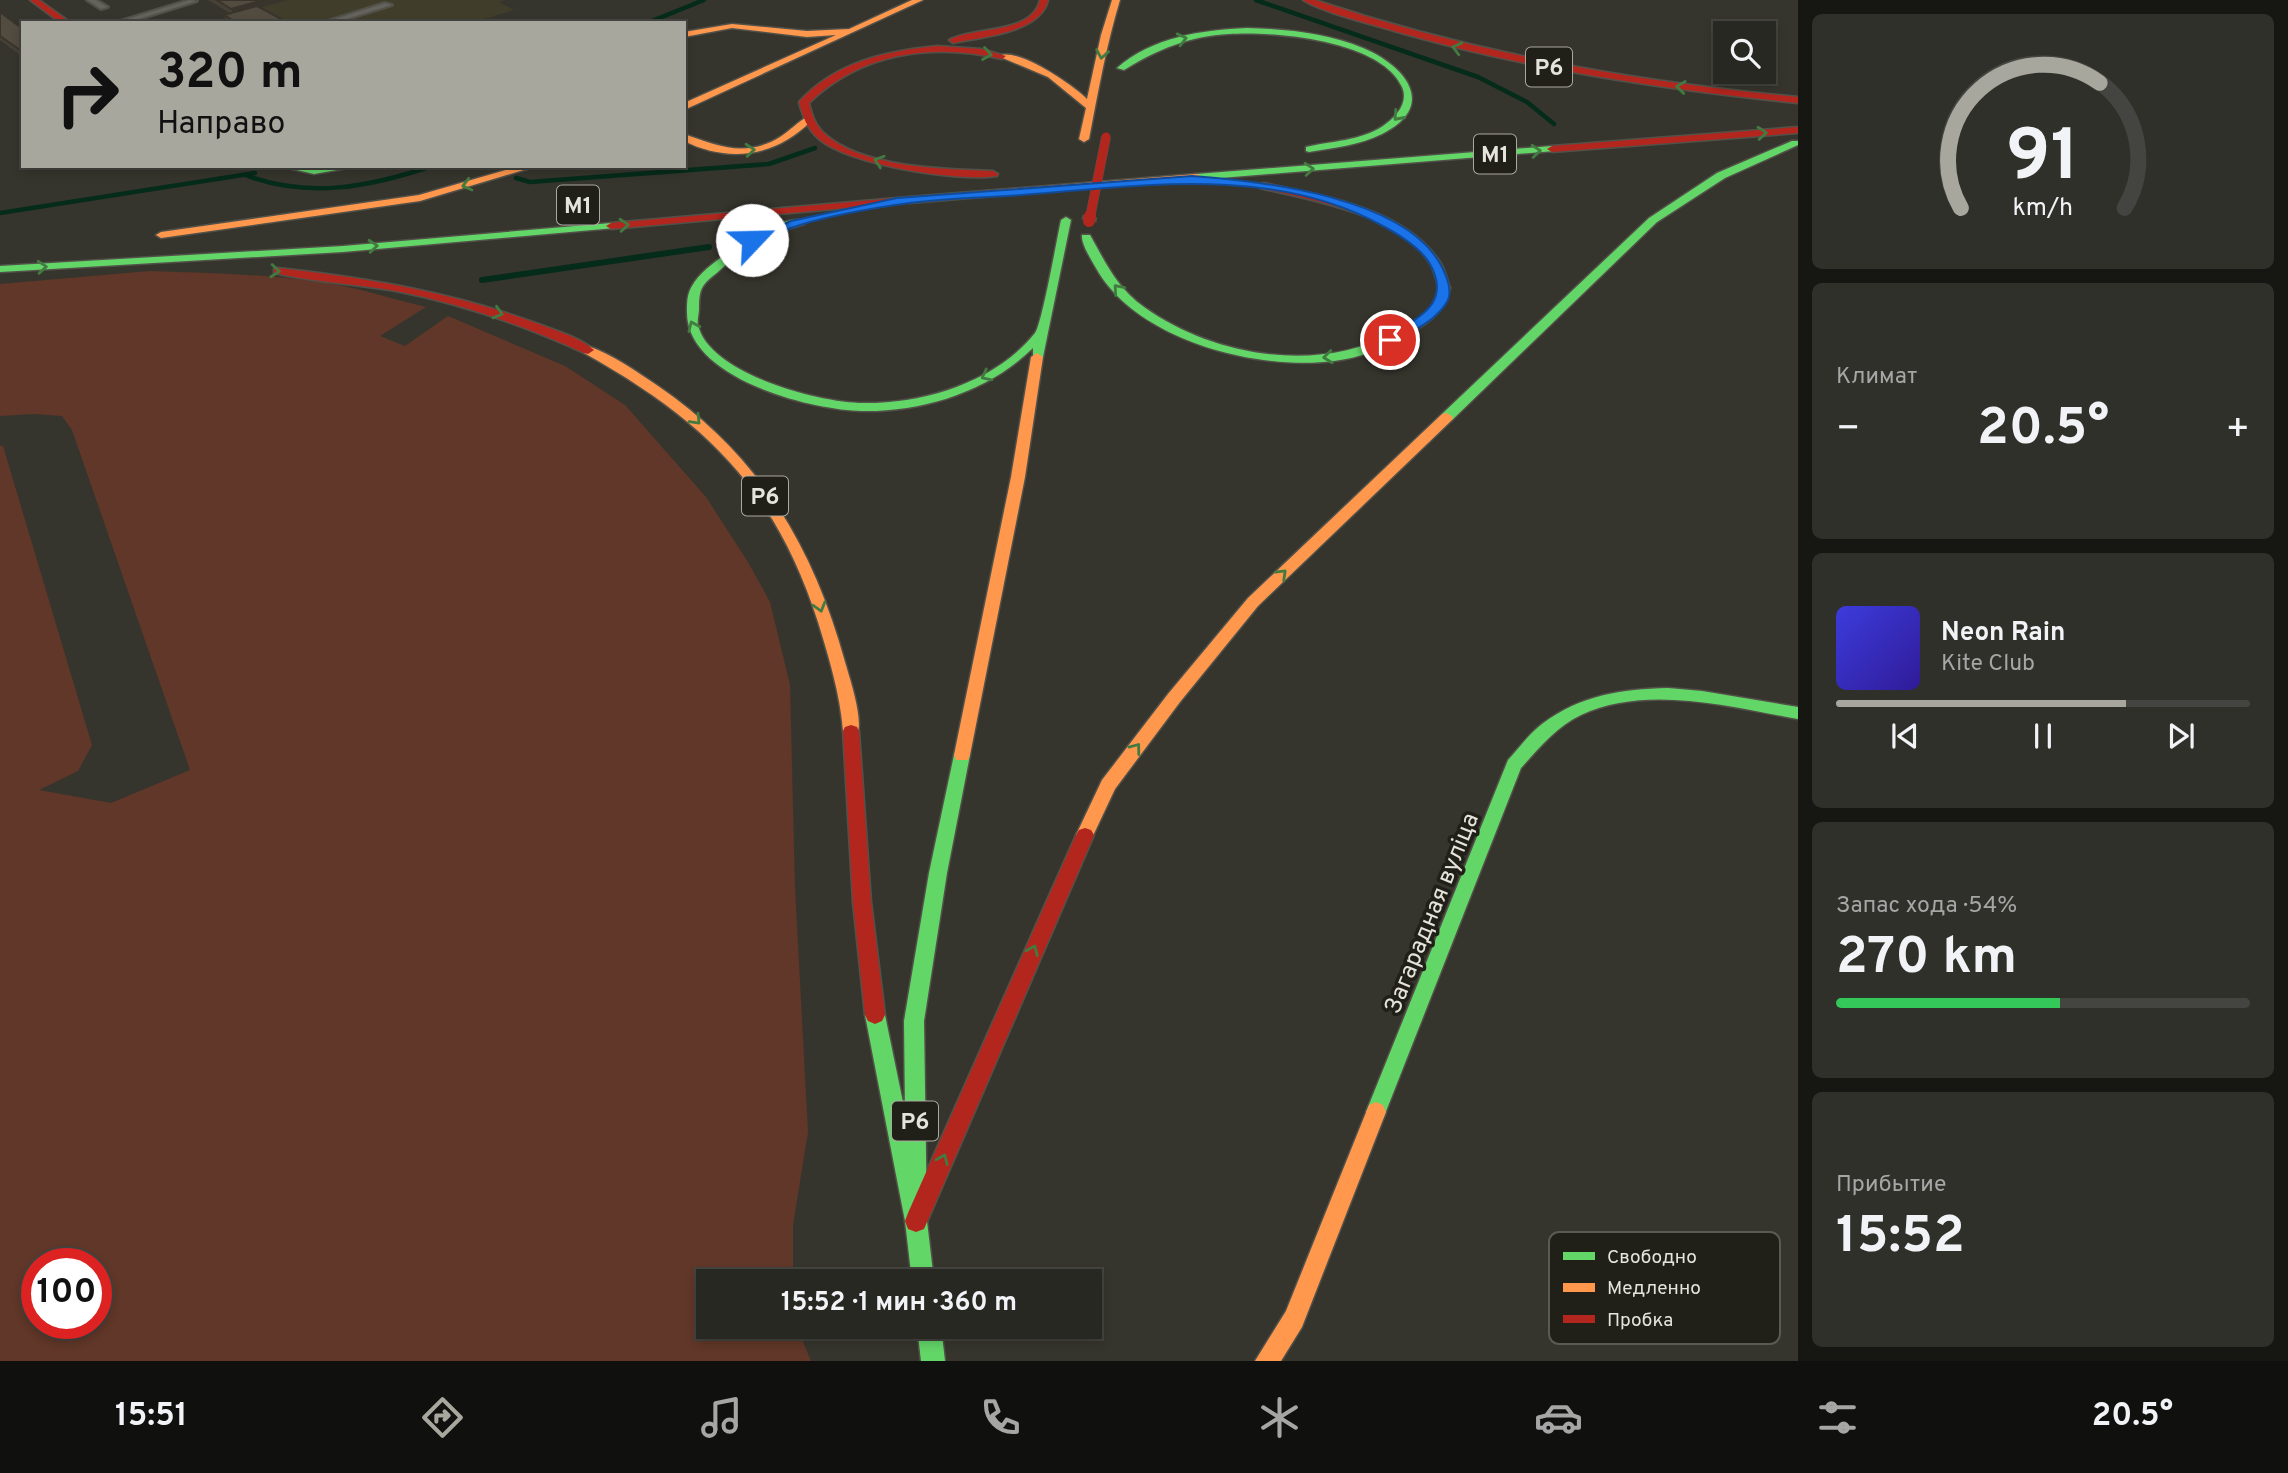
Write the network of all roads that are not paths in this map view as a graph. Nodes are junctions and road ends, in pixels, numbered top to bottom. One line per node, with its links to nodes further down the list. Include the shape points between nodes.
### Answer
1 (34, 0): 10 (main road)
2 (92, 0): 9 (lane)
3 (919, 0): 14 (main road)
4 (1044, 0): 16 (main road, via 1042,14 1025,23)
5 (1117, 0): 20 (main road, Р6, one-way to 20, via 1105,35); 29 (main road, Р6, one-way to 29, via 1120,61 1190,37 1231,32 1304,36 1344,44 1377,58 1410,88 1405,109 1385,129)
6 (1307, 0): 18 (main road, Р6, one-way to 6, via 1533,65 1461,50)
7 (193, 1): 11 (lane)
8 (388, 5): 12 (lane)
9 (104, 7)
10 (64, 21)
11 (124, 21)
12 (332, 21)
13 (772, 31): 14 (main road); 15 (main road, via 732,26); 17 (main road, via 789,46)
14 (851, 31): 17 (main road)
15 (686, 35)
16 (904, 52): 20 (main road, one-way to 20, via 969,51 1011,58 1069,83); 24 (main road, via 865,61 817,85 804,102)
17 (782, 64): 19 (main road)
18 (1798, 100)
19 (686, 107)
20 (1092, 109): 30 (main road, Р6)
21 (1798, 111): 22 (main road)
22 (1771, 113)
23 (1110, 118): 40 (main road, bridge)
24 (807, 120): 26 (main road, one-way to 24, via 722,151 760,149 790,139); 37 (main road, one-way to 24, via 1002,174 891,165 839,146)
25 (1798, 130): 36 (main road, М1, one-way to 25)
26 (686, 139)
27 (1798, 142): 48 (main road, Р6, one-way to 27, via 1108,785 1174,698 1253,602 1653,220 1690,191)
28 (1394, 145): 31 (main road)
29 (1297, 152)
30 (1080, 156): 32 (main road); 44 (main road, Р6)
31 (1243, 157)
32 (1119, 165)
33 (296, 168): 34 (main road)
34 (339, 168)
35 (525, 168): 39 (main road, one-way to 39, via 420,198 155,235)
36 (1192, 179): 38 (main road, М1); 40 (main road, one-way to 40, via 1252,183 1313,196 1389,223 1433,260 1442,279 1443,298 1412,328 1357,353 1320,359 1271,355 1195,337 1162,323 1118,291)
37 (901, 181)
38 (897, 201): 42 (main road, М1, one-way to 38, via 343,249); 44 (main road, one-way to 38, via 1004,367 973,382 930,397 858,407 827,405 770,388 719,360 694,332 688,302 695,286 745,245 794,223)
39 (403, 218)
40 (1086, 237): 41 (main road)
41 (1080, 262)
42 (84, 264): 43 (main road, М1, one-way to 42); 48 (main road, Р6, one-way to 48, via 214,266 322,275 442,296 537,325 612,360 683,407 748,473 782,519 812,577 847,700 866,946)
43 (0, 269)
44 (1040, 335): 46 (main road, Р6)
45 (1049, 388): 46 (main road, Р6)
46 (1018, 477): 48 (main road, Р6, via 941,859 914,1021)
47 (1798, 713): 52 (main road, Загарадная вуліца, via 1639,693 1585,706 1548,728 1514,765 1294,1319)
48 (916, 1221): 49 (main road, Р6)
49 (922, 1269)
50 (930, 1339): 51 (main road)
51 (933, 1361)
52 (1267, 1361)

